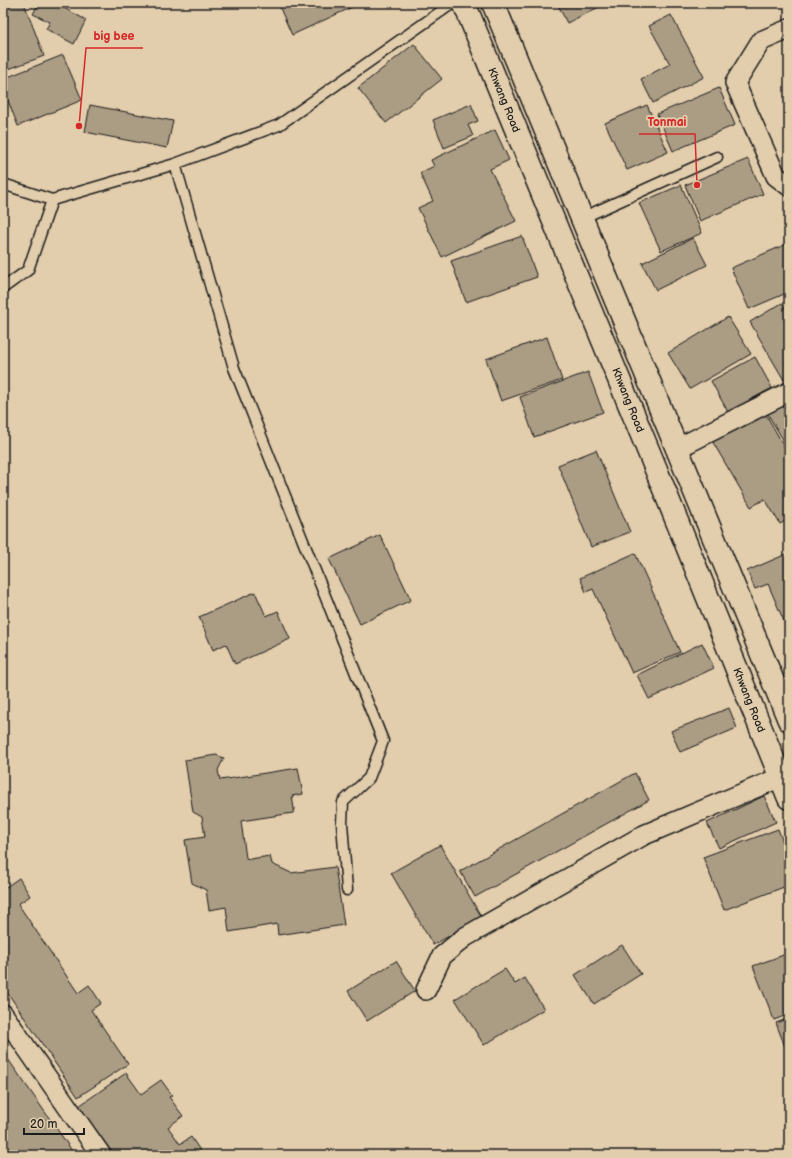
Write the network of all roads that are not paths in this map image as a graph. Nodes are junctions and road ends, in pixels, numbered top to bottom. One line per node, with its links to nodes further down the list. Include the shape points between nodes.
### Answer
1 (453, 3): 6 (lane, via 279,125)
2 (464, 3): 15 (main road, Khwang Road)
3 (493, 3): 10 (main road)
4 (789, 29): 8 (street, via 761,41 735,84 776,176)
5 (717, 157): 10 (lane)
6 (175, 164): 9 (lane); 19 (lane, via 234,368 383,742 369,778 343,802)
7 (3, 184): 9 (lane)
8 (789, 186)
9 (52, 200): 11 (lane, via 28,270)
10 (582, 218): 13 (main road)
11 (3, 288)
12 (789, 392): 13 (street)
13 (676, 449): 14 (main road)
14 (774, 684): 15 (main road); 16 (main road)
15 (746, 692): 17 (main road, Khwang Road)
16 (789, 720)
17 (781, 777): 18 (main road, Khwang Road); 20 (street, via 644,835 465,937 442,956)
18 (789, 798)
19 (347, 890)
20 (426, 990)
21 (3, 1014): 22 (street)
22 (101, 1155)

